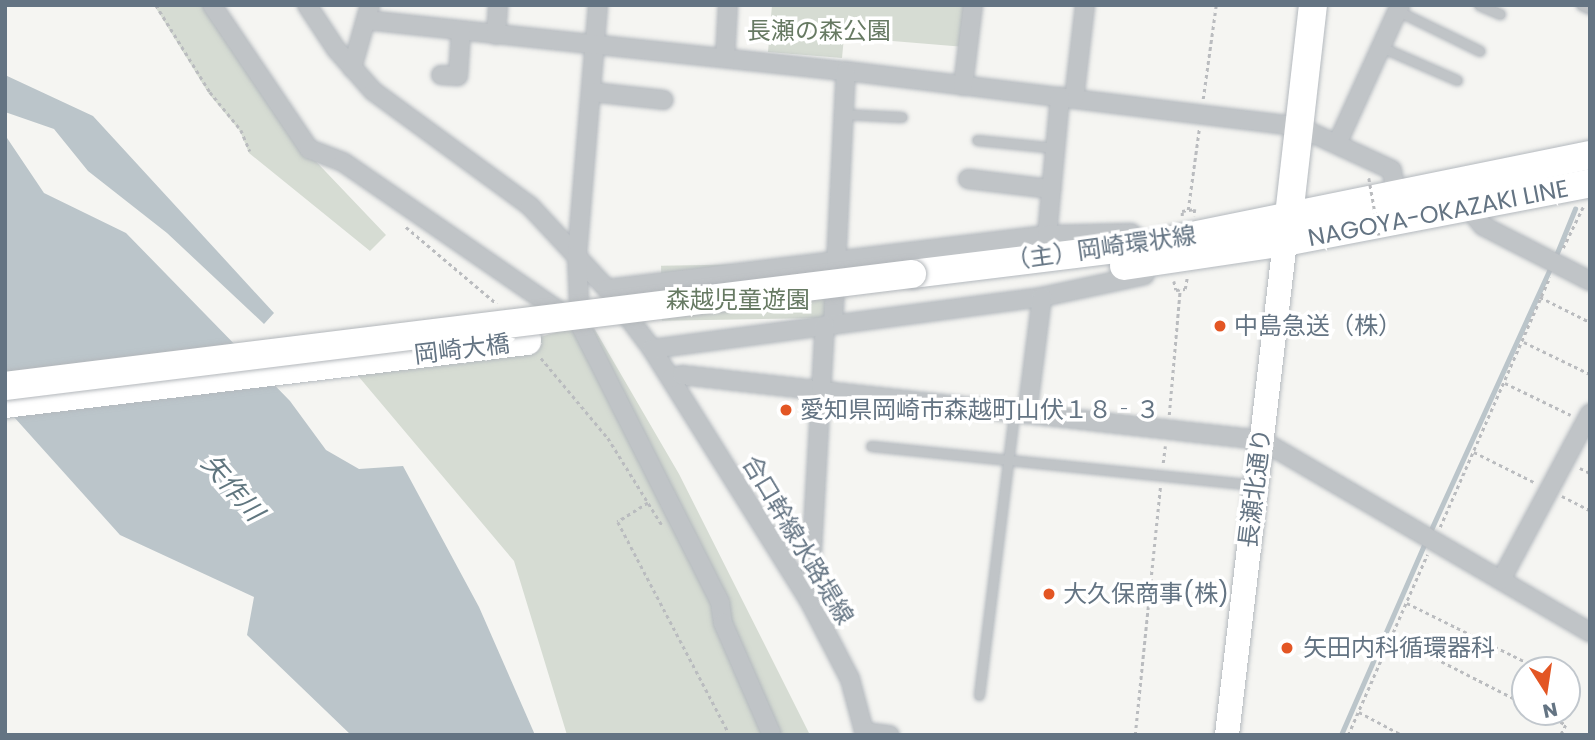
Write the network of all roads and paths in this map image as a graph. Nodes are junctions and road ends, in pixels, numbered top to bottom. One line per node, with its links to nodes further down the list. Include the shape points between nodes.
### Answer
1 (156, 5): 38 (path, via 210,92 241,130)
2 (212, 5): 67 (street, via 309,149 343,162)
3 (307, 5): 23 (street)
4 (498, 5): 18 (street)
5 (598, 5): 19 (street)
6 (728, 5): 22 (street)
7 (973, 5): 27 (street)
8 (1085, 5): 29 (street)
9 (1216, 5): 32 (path)
10 (1313, 5): 34 (main road)
11 (1479, 5): 16 (lane)
12 (1581, 5): 14 (lane)
13 (1399, 8): 20 (street); 21 (lane)
14 (1590, 9)
15 (368, 13): 17 (street); 23 (street)
16 (1500, 14)
17 (461, 31): 18 (street); 25 (street, via 458,76)
18 (496, 35): 19 (street)
19 (595, 46): 22 (street); 28 (street)
20 (1381, 47): 26 (lane); 36 (street)
21 (1480, 51)
22 (724, 58): 24 (street)
23 (352, 68): 55 (street, via 373,91 530,206)
24 (846, 71): 27 (street); 31 (street)
25 (441, 75)
26 (1457, 80)
27 (963, 86): 29 (street)
28 (592, 92): 30 (street); 55 (street)
29 (1067, 98): 32 (street); 37 (street)
30 (664, 100)
31 (844, 114): 33 (lane); 56 (street)
32 (1200, 115): 34 (street); 47 (path)
33 (902, 117)
34 (1299, 127): 36 (street); 50 (main road)
35 (976, 140): 37 (lane)
36 (1337, 144): 44 (street, via 1392,170)
37 (1056, 148): 42 (street)
38 (250, 152)
39 (1590, 155): 44 (main road, NAGOYA-OKAZAKI LINE)
40 (1368, 178): 52 (path, bridge)
41 (968, 179): 42 (street)
42 (1051, 189): 51 (street)
43 (1587, 193): 45 (main road, NAGOYA-OKAZAKI LINE); 54 (path)
44 (1396, 194): 50 (main road, NAGOYA-OKAZAKI LINE)
45 (1468, 208): 50 (main road, NAGOYA-OKAZAKI LINE); 59 (street, via 1483,226)
46 (1195, 209): 47 (path)
47 (1188, 210): 48 (path)
48 (1182, 211)
49 (403, 224): 65 (path, via 487,291)
50 (1287, 229): 53 (main road, （主）岡崎環状線); 57 (main road, （主）岡崎環状線); 81 (street, 長瀬北通り)
51 (1047, 235): 53 (street, via 1131,233); 56 (street)
52 (1379, 235)
53 (1148, 245): 60 (main road, （主）岡崎環状線)
54 (1563, 250)
55 (577, 255): 61 (street, 合口幹線水路堤線); 67 (street)
56 (834, 261): 61 (street); 68 (street)
57 (1182, 271): 60 (main road, （主）岡崎環状線); 62 (path, via 1176,289); 62 (path, via 1185,289); 63 (street)
58 (1551, 274): 64 (path)
59 (1590, 281)
60 (915, 283): 69 (main road, 岡崎大橋); 75 (main road, 岡崎大橋, bridge)
61 (607, 289): 71 (street, 合口幹線水路堤線)
62 (1180, 289): 80 (path)
63 (1042, 297): 68 (street); 78 (street)
64 (1540, 297): 66 (path); 70 (path)
65 (503, 311)
66 (1590, 323)
67 (580, 325): 103 (street, via 720,602 723,623)
68 (829, 325): 71 (street); 76 (street)
69 (527, 341): 77 (main road, 岡崎大橋); 87 (path, via 608,438)
70 (1523, 341): 72 (path); 74 (path)
71 (652, 349): 73 (street, 合口幹線水路堤線)
72 (1590, 374)
73 (671, 378): 76 (street, via 682,375); 93 (street, 合口幹線水路堤線)
74 (1505, 383): 79 (path); 83 (path)
75 (5, 386)
76 (823, 393): 78 (street); 93 (street)
77 (5, 404)
78 (1021, 413): 80 (street); 84 (lane)
79 (1587, 418): 86 (street)
80 (1167, 429): 81 (street)
81 (1261, 440): 85 (street, 長瀬北通り); 91 (street)
82 (871, 446): 84 (lane)
83 (1474, 452): 86 (path); 91 (path)
84 (1009, 458): 85 (lane); 98 (lane)
85 (1255, 485): 106 (street, 長瀬北通り)
86 (1549, 489): 89 (path); 92 (street)
87 (648, 503): 90 (path); 102 (path, via 618,522)
88 (1159, 503): 105 (path)
89 (1590, 510)
90 (668, 536)
91 (1434, 541): 92 (street); 94 (path)
92 (1501, 580): 95 (street)
93 (809, 600): 101 (street, 合口幹線水路堤線, via 850,679)
94 (1407, 603): 96 (path); 97 (path)
95 (1590, 632)
96 (1392, 636): 99 (path); 100 (path)
97 (1514, 656)
98 (979, 695)
99 (1511, 697)
100 (1358, 712): 107 (path); 108 (path)
101 (865, 733): 104 (street)
102 (730, 735)
103 (772, 735)
104 (890, 735)
105 (1135, 735)
106 (1227, 735)
107 (1348, 735)
108 (1402, 735)

